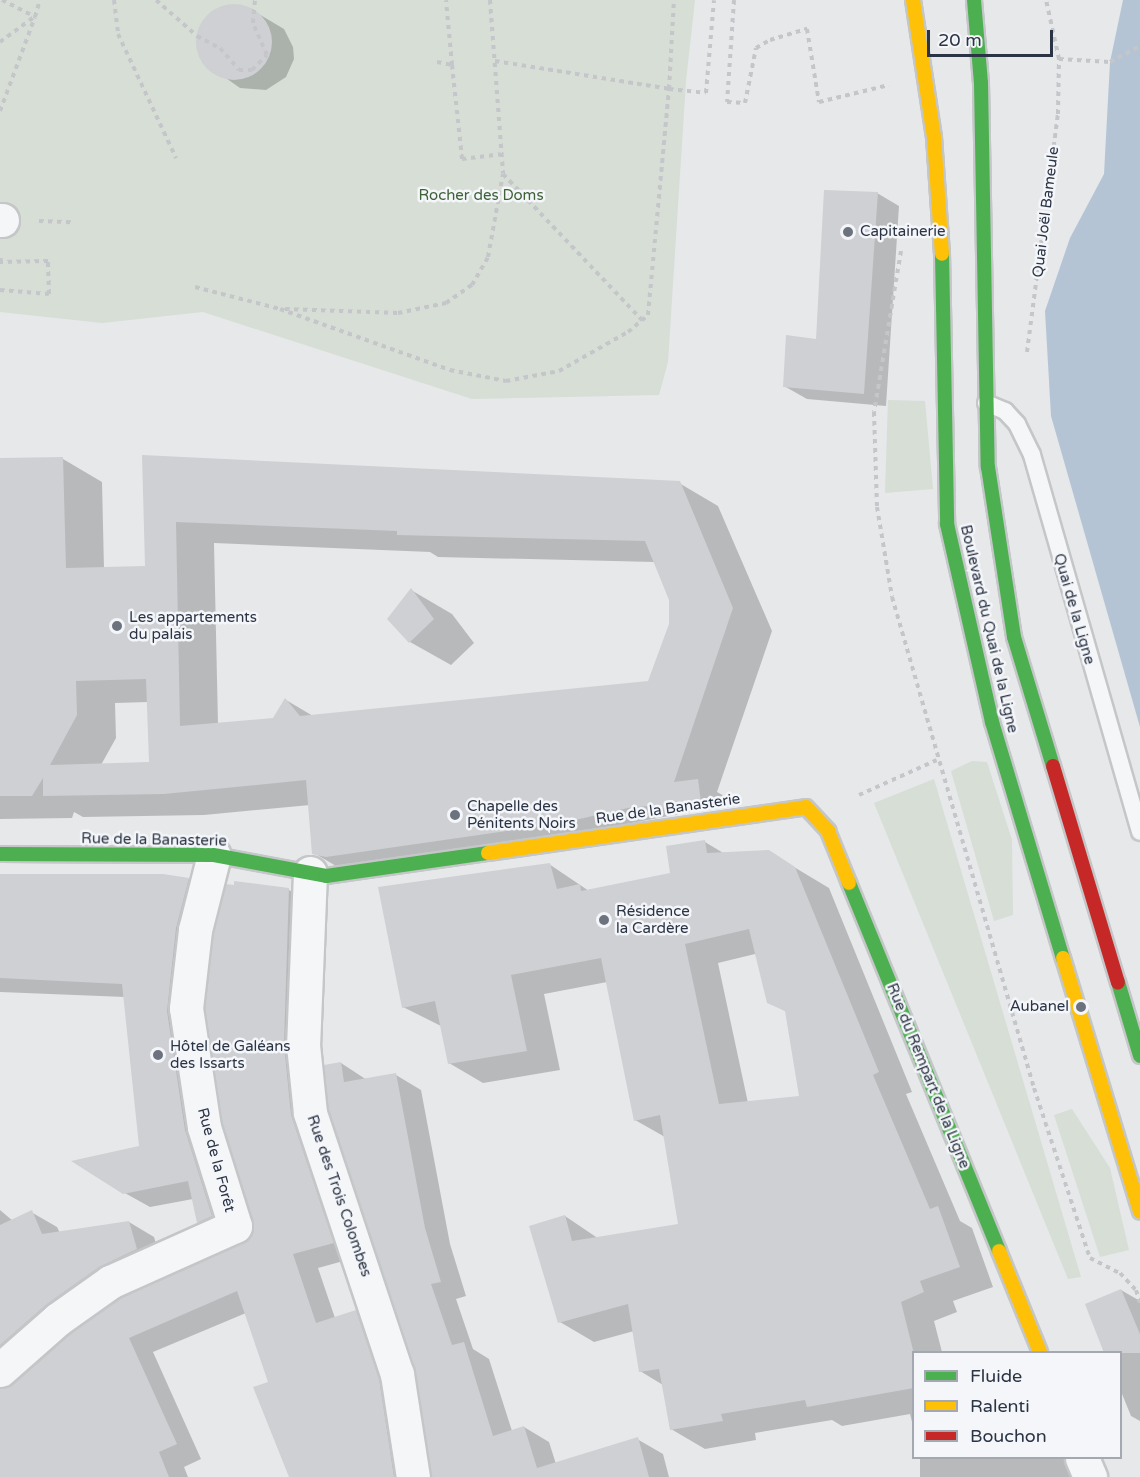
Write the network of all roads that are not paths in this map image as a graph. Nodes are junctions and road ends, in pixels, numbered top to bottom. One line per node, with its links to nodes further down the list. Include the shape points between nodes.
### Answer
1 (913, 0): 10 (main road, Boulevard du Quai de la Ligne, via 934,136 942,232 947,524 992,722)
2 (974, 0): 3 (main road, Boulevard du Quai de la Ligne, via 981,82)
3 (986, 403): 5 (lane, Quai de la Ligne, via 1005,411 1017,424 1032,455); 9 (main road, Boulevard du Quai de la Ligne, via 988,467 1014,637)
4 (806, 807): 8 (main road, Rue de la Banasterie, via 326,876); 11 (main road, Rue du Rempart de la Ligne, via 828,831)
5 (1140, 832)
6 (0, 854): 7 (main road, Rue de la Banasterie)
7 (214, 855): 8 (main road, Rue de la Banasterie); 12 (street, Rue de la Forêt, via 195,930 186,1008 204,1127 235,1226 110,1282 57,1319)
8 (310, 873): 14 (street, Rue des Trois Colombes, via 303,1046 310,1113 397,1374)
9 (1140, 1056)
10 (1140, 1212)
11 (1039, 1351)
12 (0, 1370)
13 (1082, 1459): 15 (street)
14 (413, 1477)
15 (1090, 1477)

